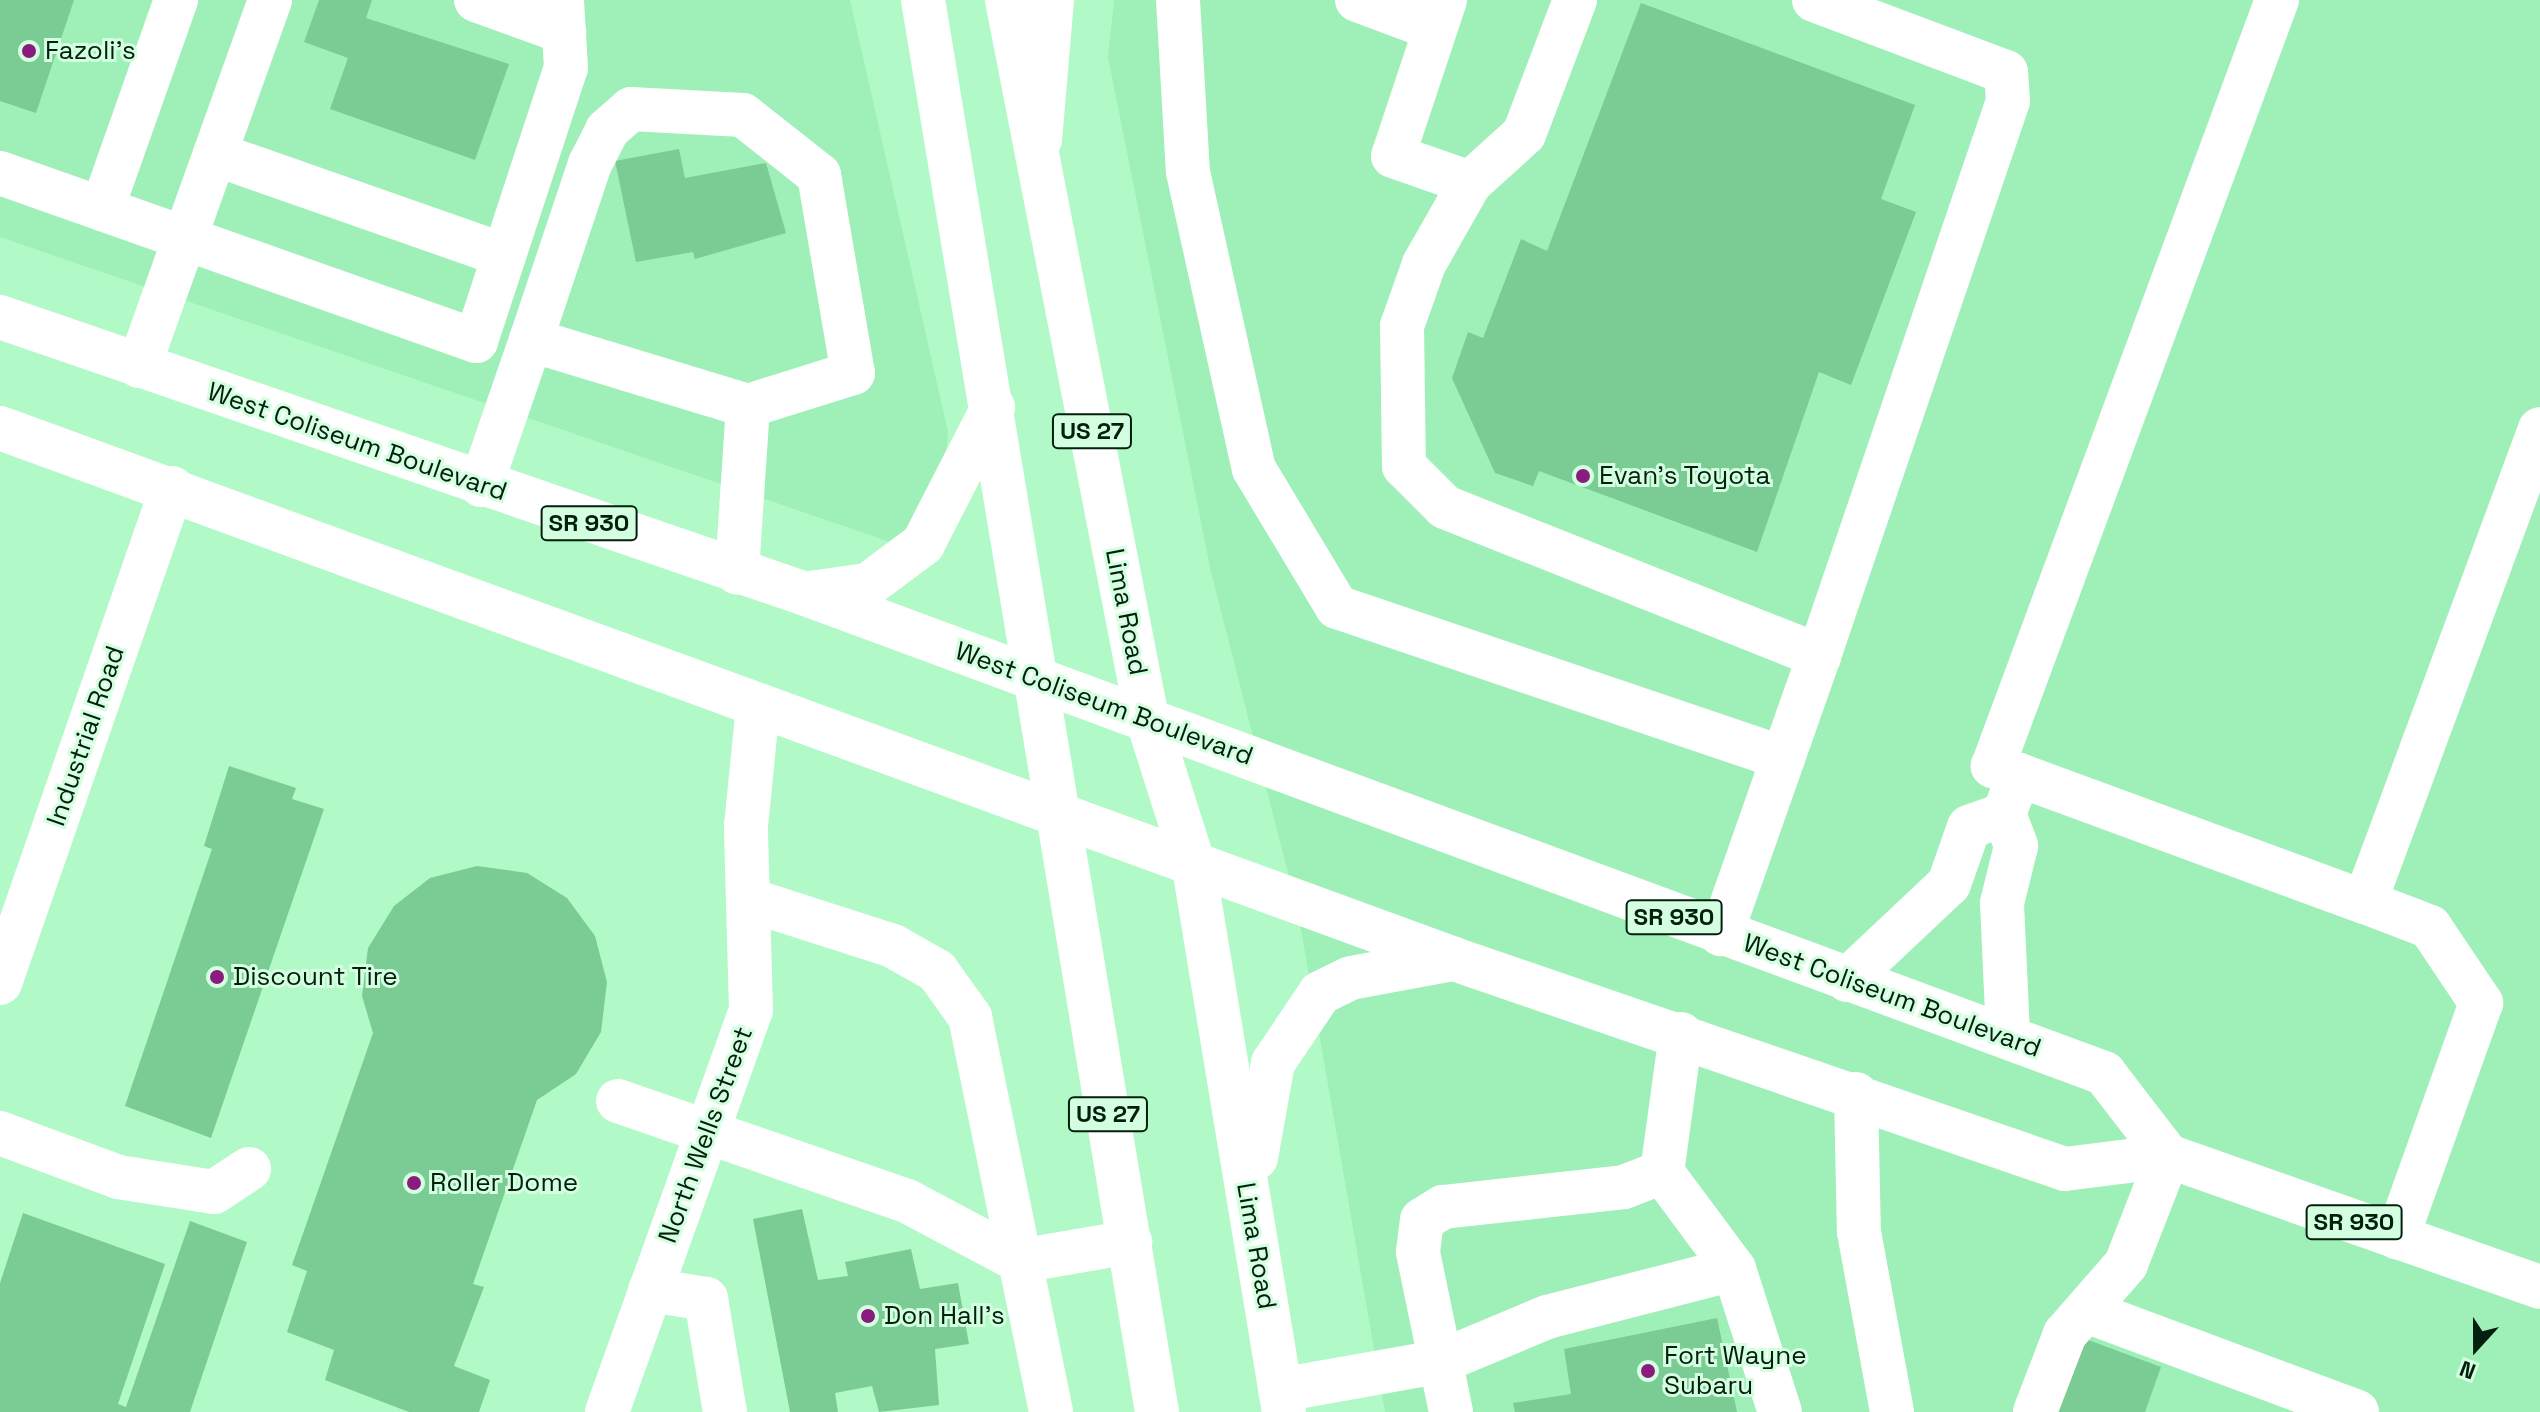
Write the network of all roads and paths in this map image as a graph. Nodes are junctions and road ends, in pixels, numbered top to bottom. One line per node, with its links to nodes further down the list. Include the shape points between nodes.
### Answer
1 (176, 0): 18 (main road)
2 (270, 0): 15 (main road)
3 (476, 0): 13 (main road)
4 (923, 0): 25 (main road, US 27)
5 (1007, 0): 14 (main road, Lima Road / US 27)
6 (1052, 0): 14 (main road)
7 (1178, 0): 36 (main road, via 1188,172 1254,469 1337,607)
8 (1357, 0): 12 (main road)
9 (1575, 0): 17 (main road, via 1524,134)
10 (1814, 0): 32 (main road, via 2006,72 2008,101)
11 (2277, 0): 37 (main road, via 1993,766)
12 (1440, 14): 17 (main road, via 1393,156)
13 (563, 16): 20 (main road, via 566,68)
14 (1040, 142): 35 (main road, Lima Road / US 27)
15 (215, 154): 19 (main road); 20 (main road)
16 (0, 173): 18 (main road)
17 (1470, 183): 32 (main road, via 1424,264 1402,326 1404,466 1445,507)
18 (102, 209): 19 (main road)
19 (185, 238): 20 (main road, via 476,341); 23 (main road)
20 (504, 255)
21 (0, 317): 23 (main road, West Coliseum Boulevard / SR 930)
22 (531, 340): 24 (main road); 24 (main road, via 607,130 631,109 743,115 819,175 853,373); 28 (main road)
23 (139, 366): 28 (main road, West Coliseum Boulevard / SR 930)
24 (748, 406): 30 (main road)
25 (993, 407): 31 (main road, via 948,507 923,544 868,585); 33 (main road, US 27)
26 (0, 428): 29 (main road, SR 930)
27 (2540, 429): 42 (main road)
28 (481, 485): 30 (main road, West Coliseum Boulevard / SR 930)
29 (172, 488): 34 (main road, SR 930); 40 (main road, Industrial Road)
30 (737, 573): 31 (main road, West Coliseum Boulevard / SR 930)
31 (806, 594): 33 (main road, West Coliseum Boulevard / SR 930)
32 (1819, 656): 36 (main road)
33 (1039, 679): 35 (main road, West Coliseum Boulevard / SR 930); 38 (main road, US 27)
34 (758, 706): 38 (main road, SR 930); 41 (main road, North Wells Street, via 746,826)
35 (1147, 718): 39 (main road, Lima Road / US 27); 43 (main road, West Coliseum Boulevard / SR 930)
36 (1783, 758): 43 (main road)
37 (2012, 795): 42 (main road); 45 (main road, via 1969,827 1949,884); 48 (main road, via 2016,846 2002,903)
38 (1057, 816): 39 (main road, SR 930); 58 (main road, US 27)
39 (1193, 862): 44 (main road, SR 930); 56 (main road, Lima Road / US 27)
40 (15, 890): 46 (main road, Industrial Road)
41 (750, 900): 51 (main road, North Wells Street, via 751,1010); 59 (main road, via 893,946 937,971 970,1017)
42 (2365, 902): 57 (main road, via 2430,927 2481,1003)
43 (1721, 934): 45 (main road, West Coliseum Boulevard / SR 930)
44 (1454, 959): 47 (main road, SR 930); 56 (main road, via 1351,978 1320,993 1297,1018 1262,1104)
45 (1847, 980): 48 (main road, West Coliseum Boulevard / SR 930)
46 (0, 983)
47 (1681, 1034): 49 (main road, SR 930); 55 (main road)
48 (2008, 1037): 53 (main road, West Coliseum Boulevard / SR 930, via 2104,1073)
49 (1856, 1094): 53 (main road, SR 930, via 2065,1169); 72 (main road, via 1859,1232)
50 (618, 1101): 51 (main road)
51 (707, 1132): 59 (main road, via 907,1201); 62 (main road, North Wells Street)
52 (0, 1133): 54 (main road, via 118,1177 214,1192)
53 (2168, 1156): 57 (main road, SR 930); 63 (main road, via 2126,1264)
54 (249, 1169)
55 (1662, 1172): 60 (main road); 64 (main road, via 1624,1187 1443,1207 1422,1220 1418,1252)
56 (1250, 1212): 65 (main road, Lima Road / US 27)
57 (2397, 1237): 61 (main road, SR 930)
58 (1130, 1242): 59 (main road); 66 (main road, US 27)
59 (1020, 1261): 69 (main road)
60 (1734, 1269): 64 (main road, via 1547,1317); 71 (main road)
61 (2540, 1287)
62 (650, 1290): 67 (main road, North Wells Street); 68 (main road, via 706,1299)
63 (2086, 1311): 73 (main road, via 2065,1334); 74 (main road)
64 (1442, 1361): 65 (main road); 70 (main road)
65 (1282, 1401)
66 (1149, 1410)
67 (607, 1412)
68 (725, 1412)
69 (1051, 1412)
70 (1451, 1412)
71 (1780, 1412)
72 (1892, 1412)
73 (2035, 1412)
74 (2357, 1412)

